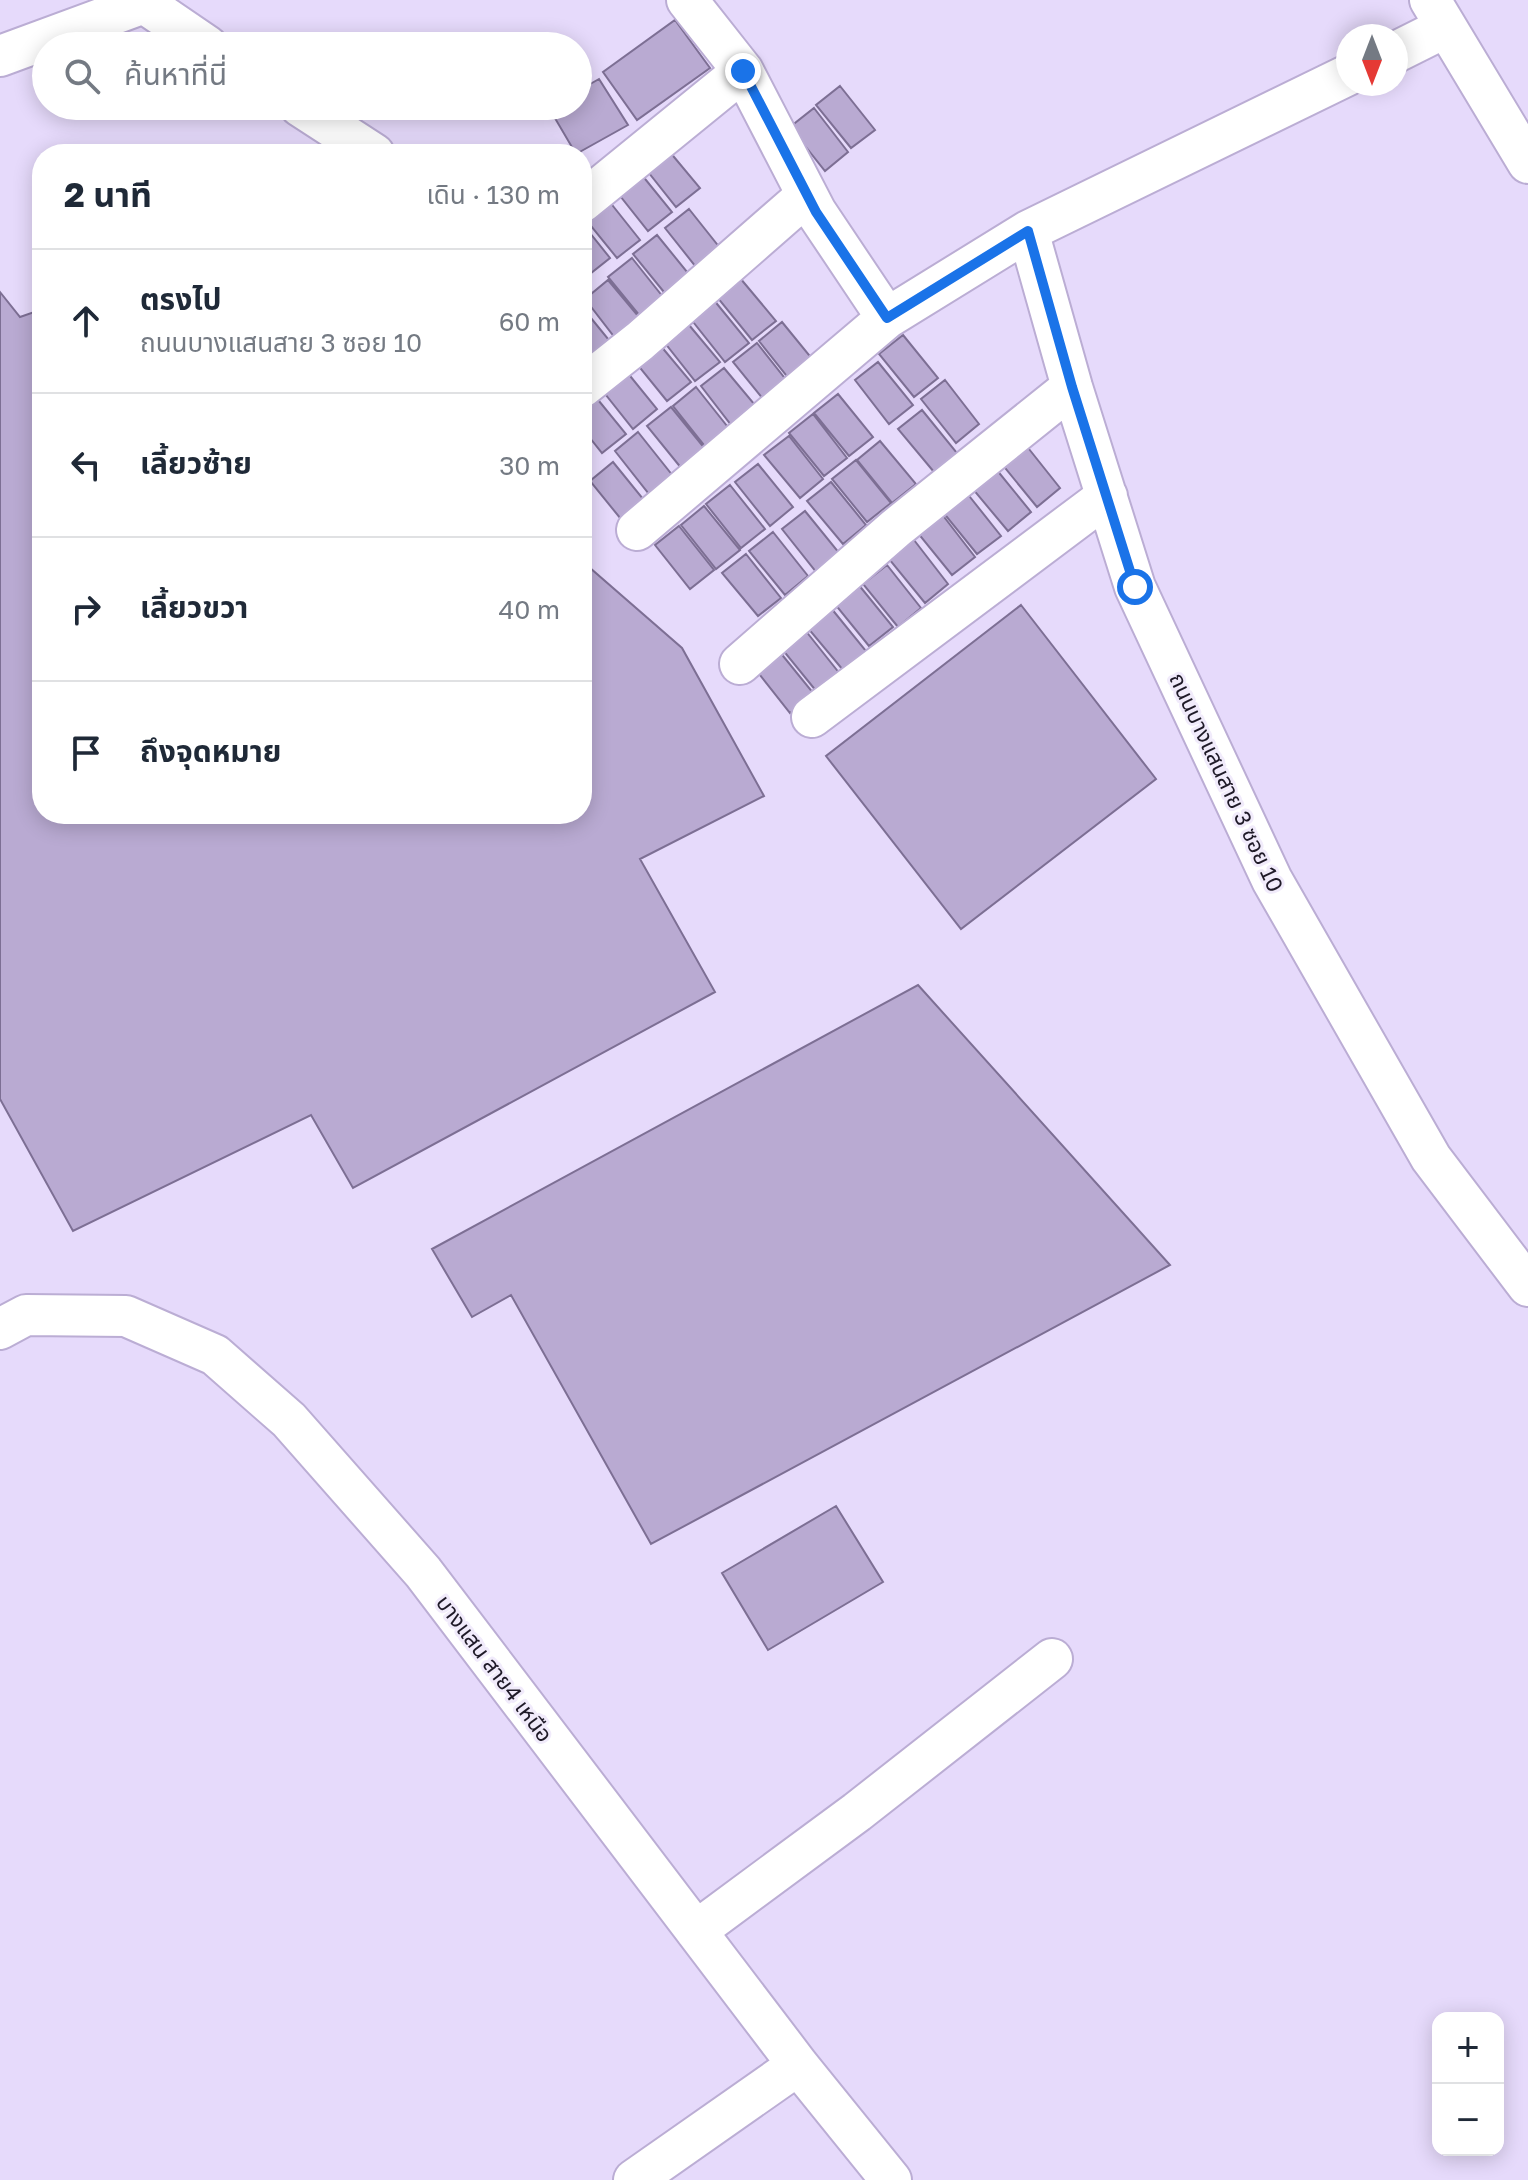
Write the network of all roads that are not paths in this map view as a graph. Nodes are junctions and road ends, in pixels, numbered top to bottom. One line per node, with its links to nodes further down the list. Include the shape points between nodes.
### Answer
1 (687, 0): 9 (street)
2 (143, 2): 4 (street); 5 (street)
3 (1438, 14): 6 (street); 13 (street)
4 (64, 32)
5 (187, 32)
6 (1408, 41)
7 (32, 44): 8 (street)
8 (0, 56)
9 (743, 71): 14 (street); 15 (street)
10 (1336, 81): 16 (street)
11 (322, 120): 12 (street)
12 (359, 144)
13 (1528, 163)
14 (592, 194)
15 (807, 195): 17 (street); 18 (street)
16 (1028, 231): 17 (street); 19 (street, ถนนบางแสนสาย 3 ซอย 10)
17 (887, 318): 21 (street)
18 (592, 379)
19 (1072, 387): 20 (street, ถนนบางแสนสาย 3 ซอย 10); 22 (street, via 896,528)
20 (1107, 496): 23 (street); 24 (street, ถนนบางแสนสาย 3 ซอย 10, via 1135,587 1272,880 1431,1158)
21 (637, 530)
22 (740, 664)
23 (812, 717)
24 (1528, 1286)
25 (0, 1329): 27 (street, บางแสน สาย4 เหนือ, via 26,1315 126,1316 226,1364 289,1420 423,1572)
26 (1052, 1659): 27 (street)
27 (696, 1931): 28 (street, บางแสน สาย4 เหนือ)
28 (798, 2065): 29 (street); 30 (street, บางแสน สาย4 เหนือ)
29 (634, 2180)
30 (891, 2180)

